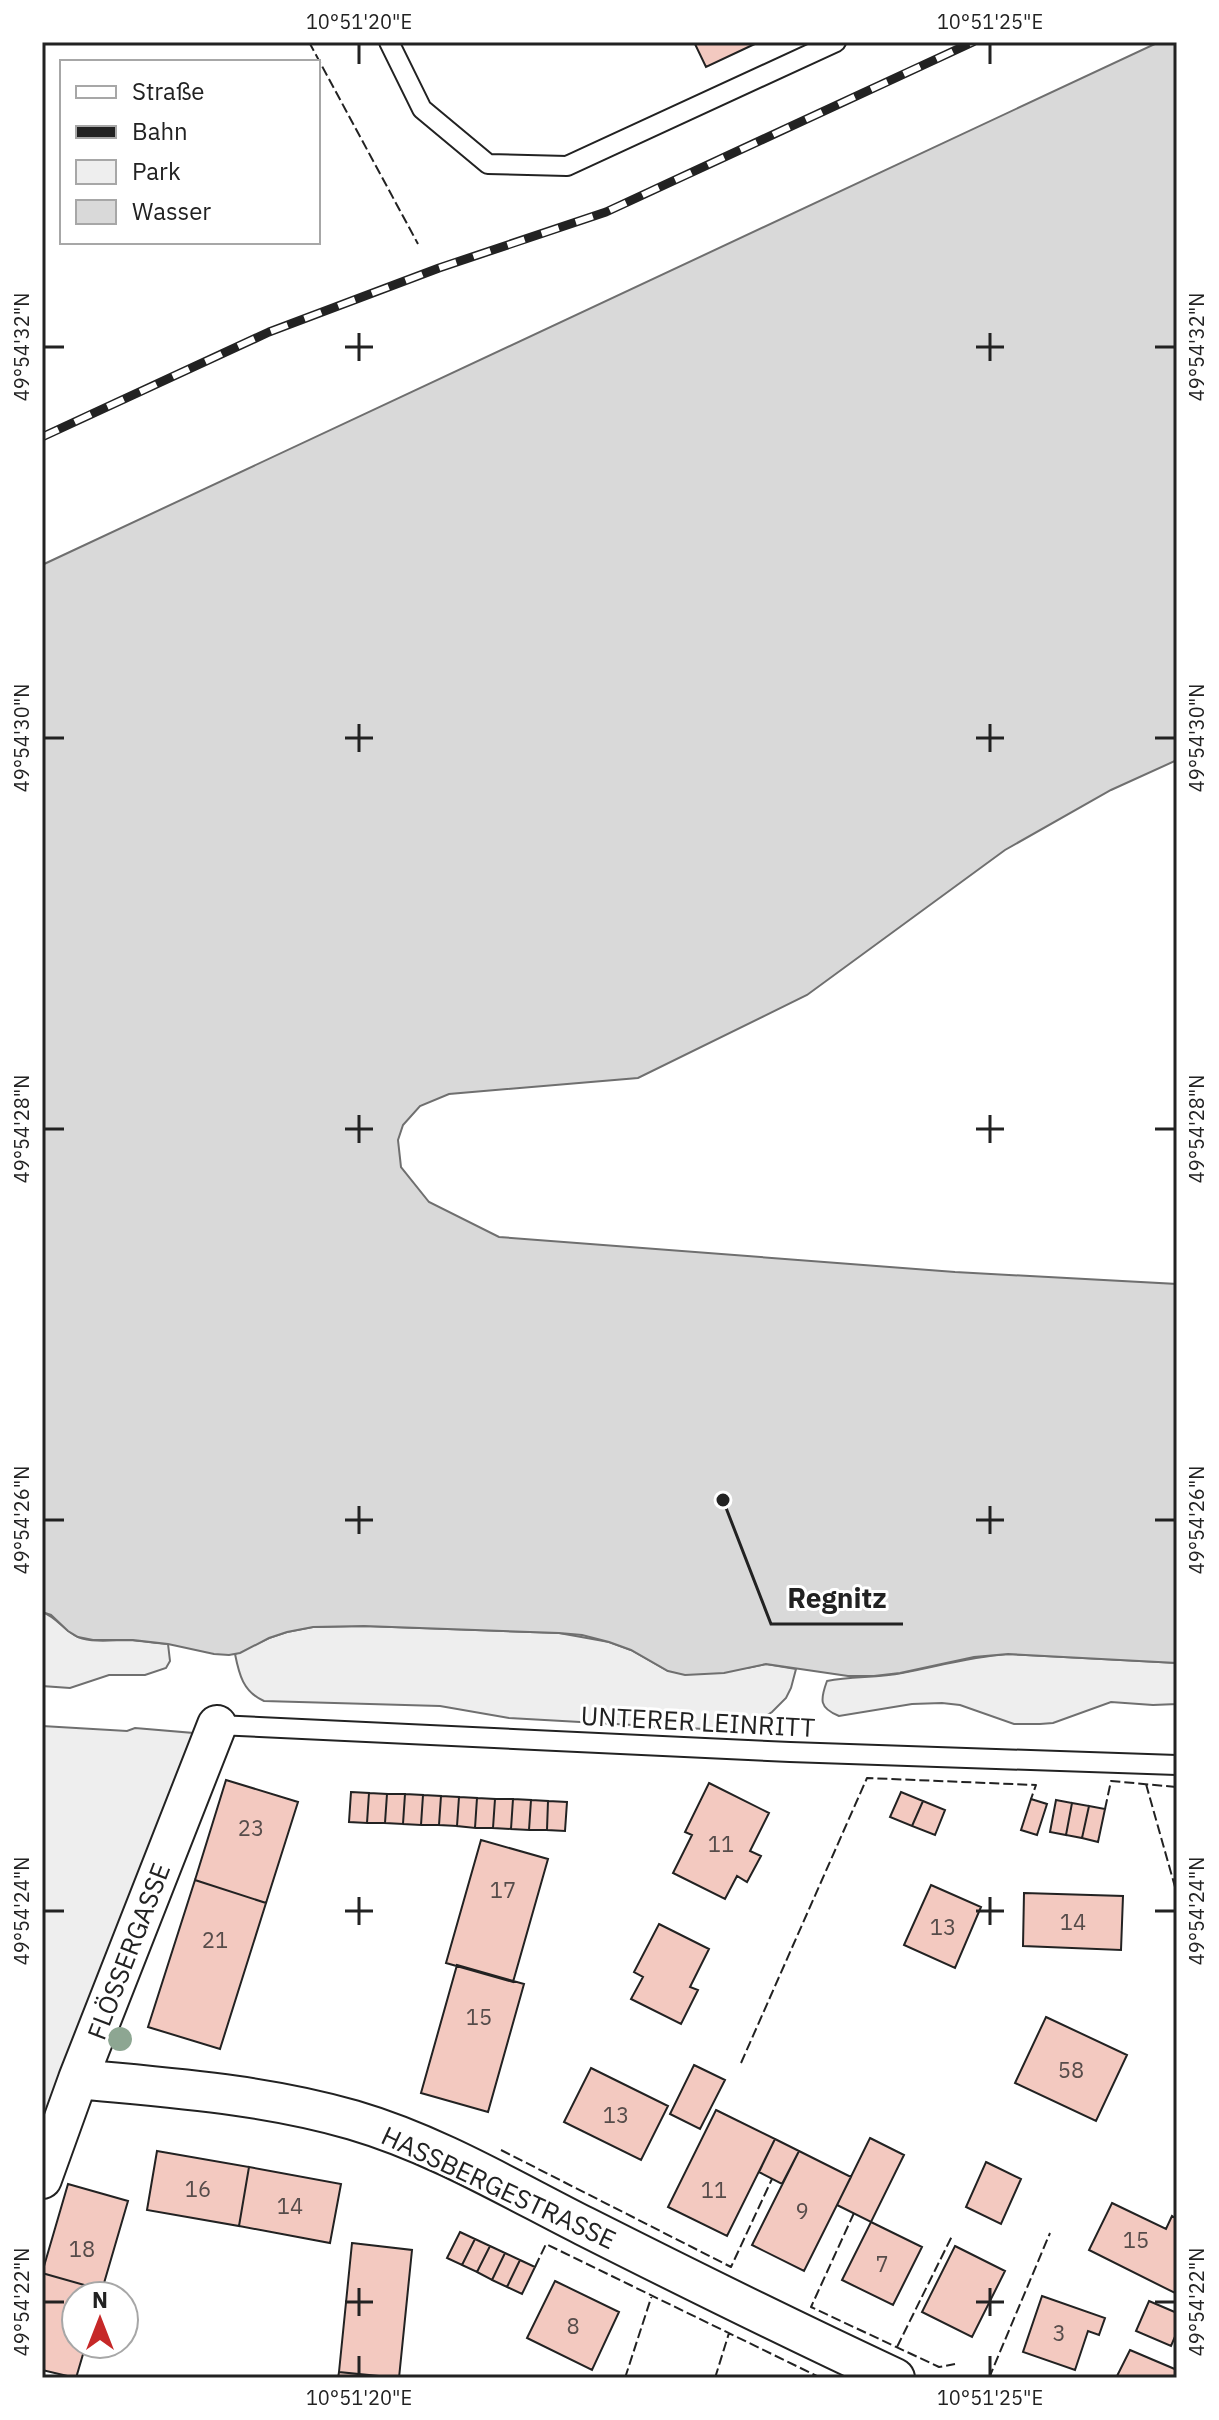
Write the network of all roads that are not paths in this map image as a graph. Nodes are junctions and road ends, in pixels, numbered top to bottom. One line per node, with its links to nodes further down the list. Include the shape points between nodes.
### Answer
1 (389, 42): 2 (lane, via 422,109 488,164 567,166)
2 (836, 42)
3 (217, 1725): 4 (lane, UNTERER LEINRITT); 5 (street, FLÖSSERGASSE)
4 (1177, 1765)
5 (78, 2079): 6 (street, FLÖSSERGASSE); 7 (street, HASSBERGESTRASSE, via 240,2096 405,2137)
6 (42, 2179)
7 (895, 2378)

